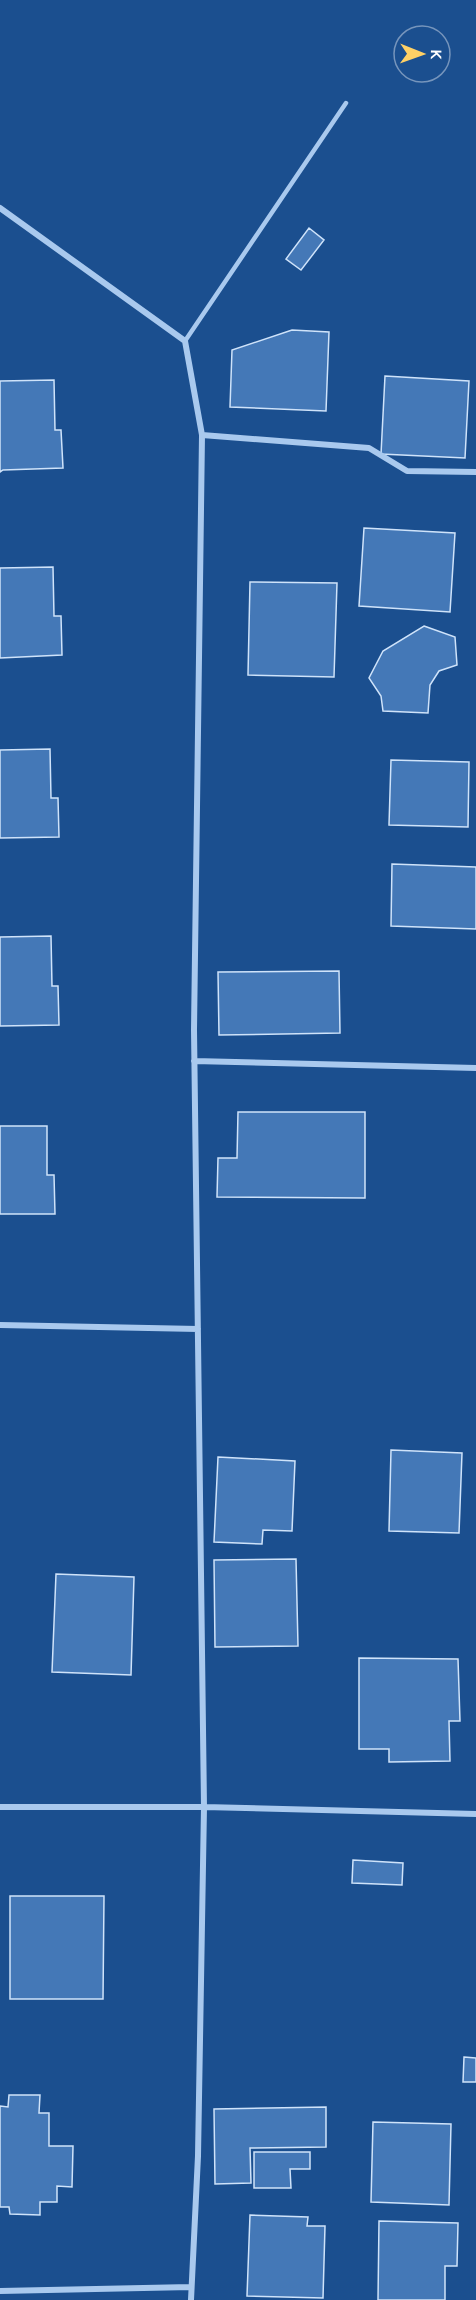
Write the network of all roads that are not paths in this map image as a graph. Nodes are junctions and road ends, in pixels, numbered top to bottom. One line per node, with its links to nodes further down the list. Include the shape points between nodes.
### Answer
1 (346, 103): 3 (lane)
2 (0, 208): 3 (street)
3 (185, 341): 4 (street)
4 (202, 435): 5 (street, via 369,448 407,471); 6 (street)
5 (476, 472)
6 (194, 1061): 7 (street); 9 (street)
7 (476, 1068)
8 (0, 1325): 9 (street)
9 (198, 1329): 11 (street)
10 (0, 1807): 11 (street)
11 (204, 1807): 12 (street); 13 (street, via 198,2156)
12 (476, 1814)
13 (191, 2287): 14 (street); 15 (street)
14 (0, 2291)
15 (191, 2300)

